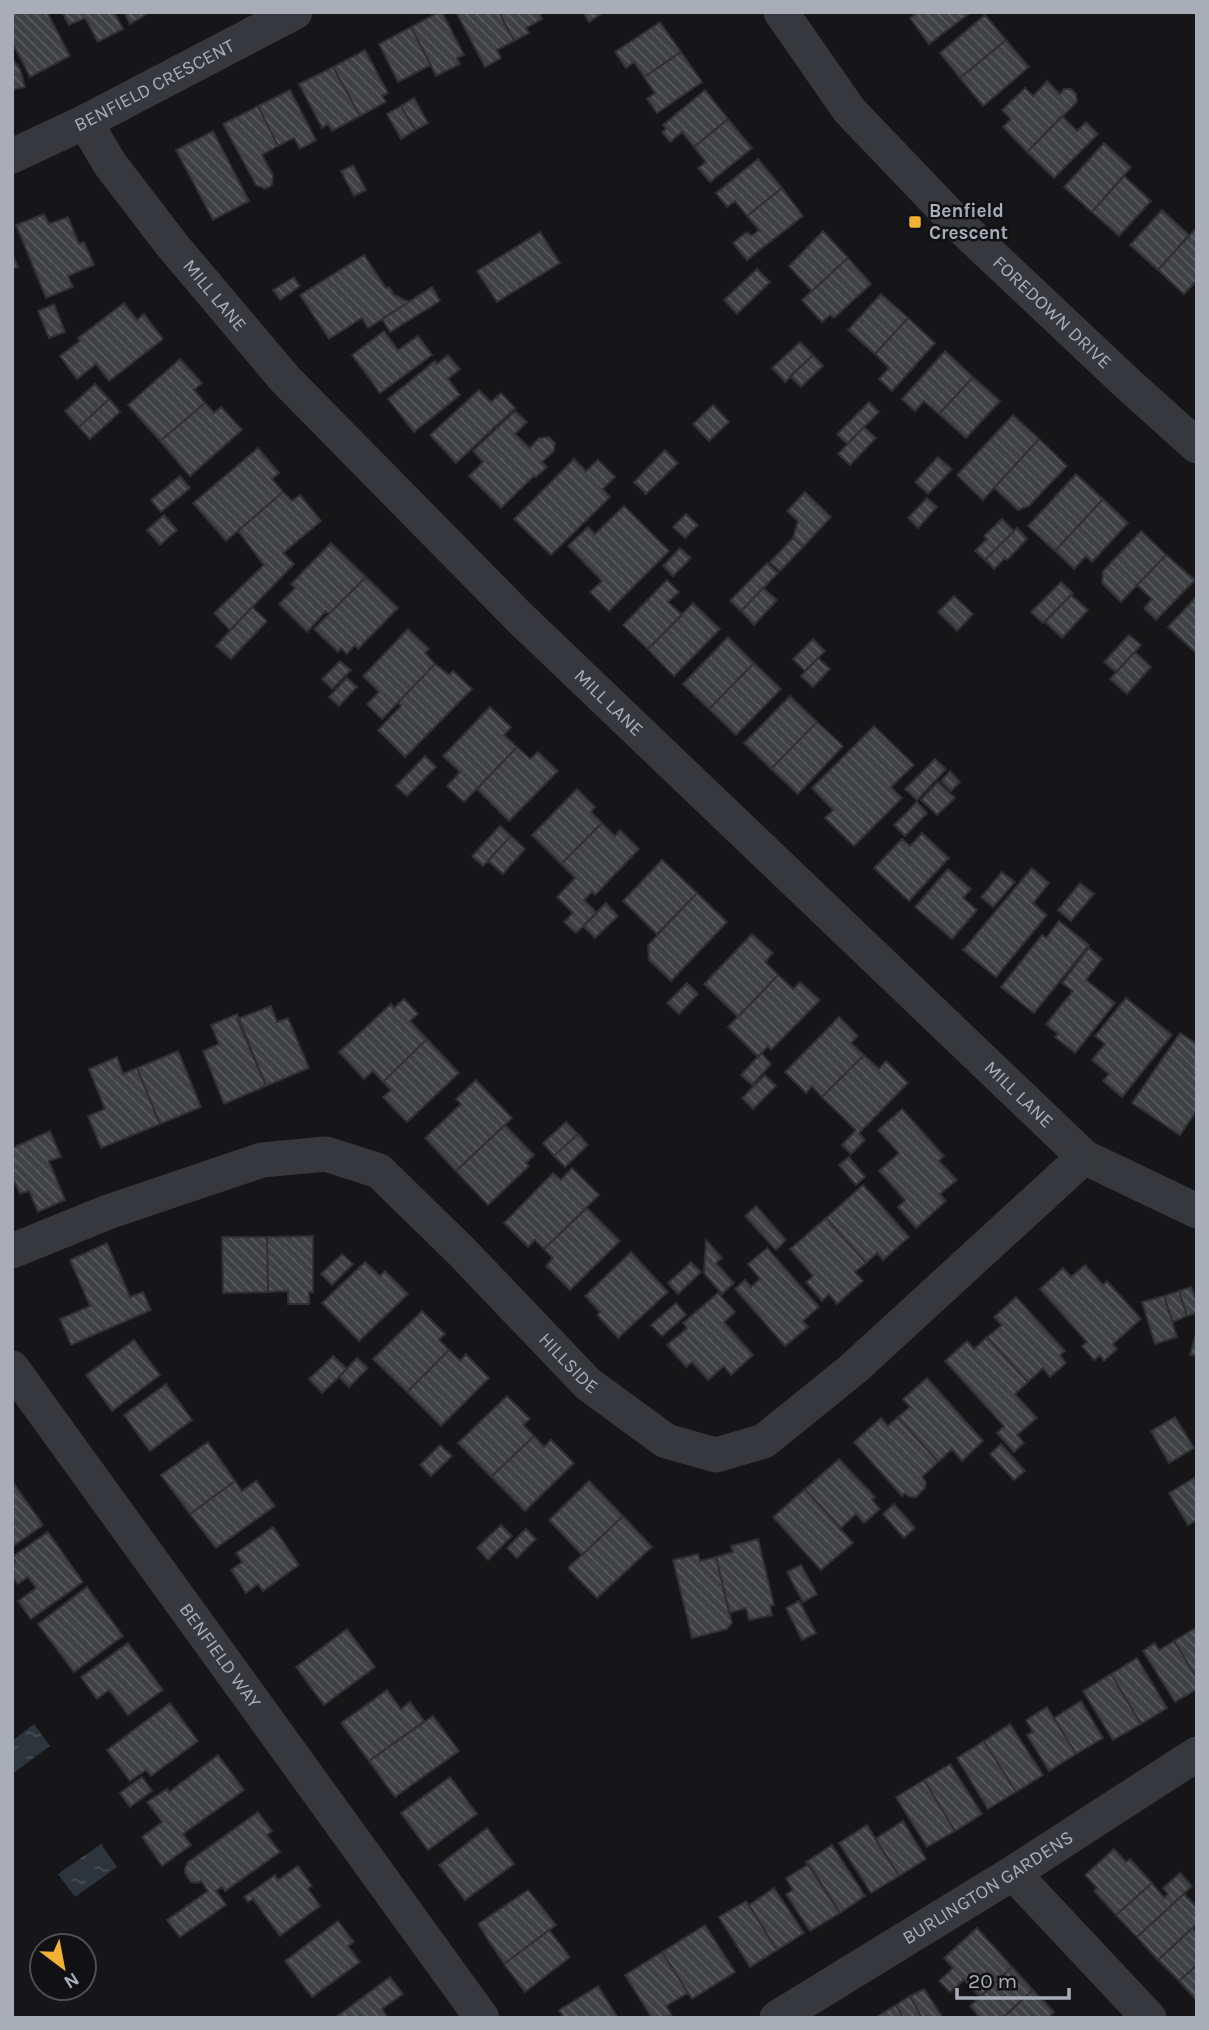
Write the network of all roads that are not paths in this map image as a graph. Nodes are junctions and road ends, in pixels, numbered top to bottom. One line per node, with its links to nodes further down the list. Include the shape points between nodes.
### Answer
1 (295, 12): 3 (street, BENFIELD CRESCENT)
2 (780, 12): 6 (street, FOREDOWN DRIVE, via 849,110 956,222)
3 (236, 26): 4 (street, BENFIELD CRESCENT)
4 (85, 122): 5 (street, BENFIELD CRESCENT); 7 (street, MILL LANE, via 110,164 172,245 285,379 520,618)
5 (12, 156)
6 (1197, 446)
7 (1084, 1157): 8 (street, MILL LANE); 9 (street, HILLSIDE, via 853,1369 764,1441 716,1455 666,1441 588,1384 379,1171 326,1154 262,1160 108,1212)
8 (1197, 1211)
9 (12, 1251)
10 (12, 1368): 13 (street, BENFIELD WAY)
11 (1197, 1754): 12 (street, BURLINGTON GARDENS)
12 (1013, 1873): 14 (street, BURLINGTON GARDENS); 15 (street)
13 (482, 2018)
14 (777, 2018)
15 (1149, 2018)

